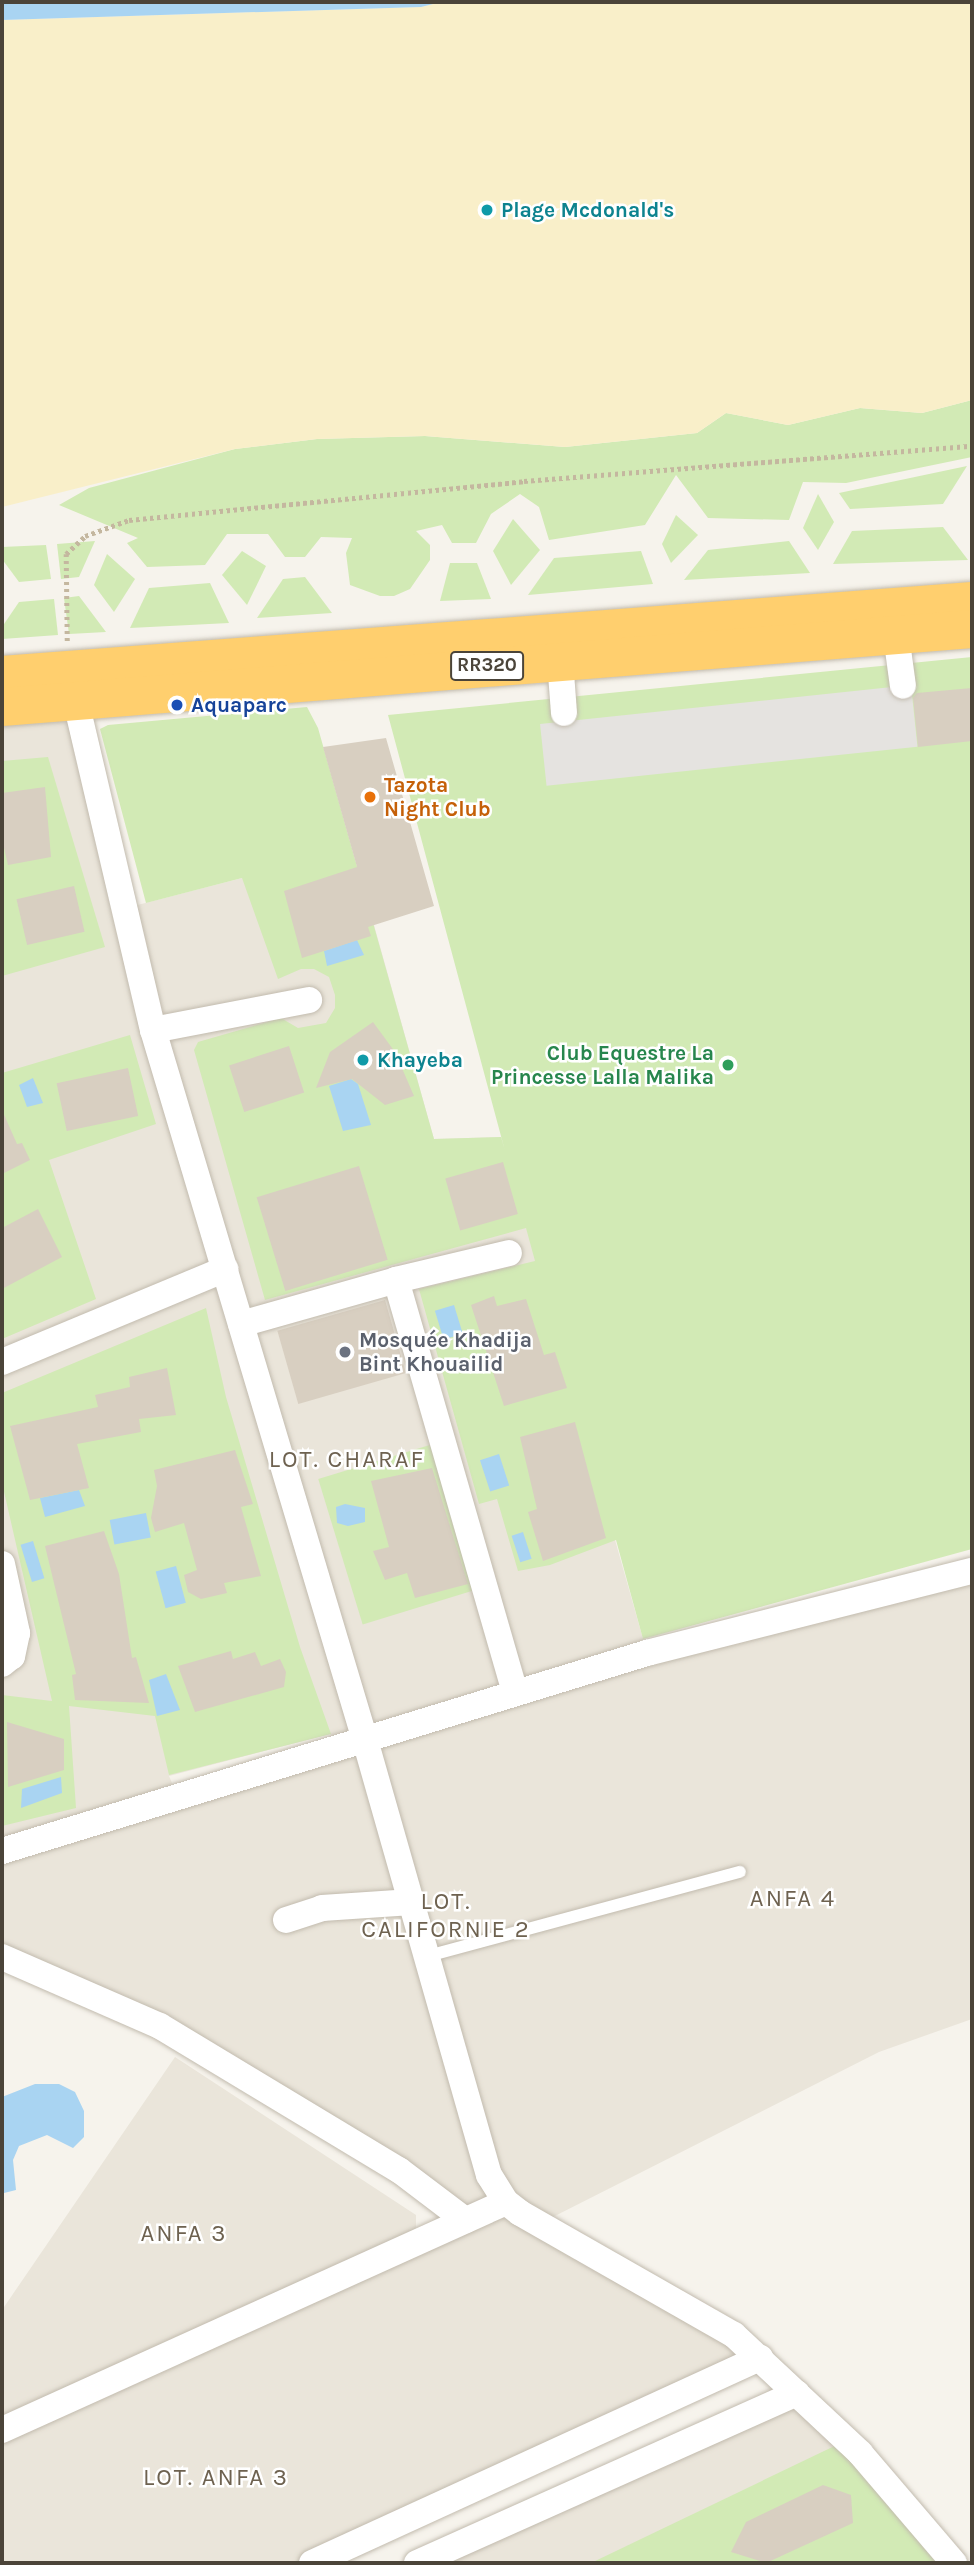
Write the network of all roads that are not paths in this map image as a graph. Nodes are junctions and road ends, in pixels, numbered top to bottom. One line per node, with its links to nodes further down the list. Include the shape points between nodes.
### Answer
1 (972, 601): 4 (highway, RR320)
2 (972, 629): 3 (highway, RR320)
3 (896, 635): 5 (highway, RR320); 8 (street)
4 (492, 652): 5 (highway, RR320); 7 (highway, RR320)
5 (560, 660): 10 (street)
6 (2, 675): 7 (highway, RR320)
7 (72, 685): 9 (highway, RR320); 12 (street)
8 (903, 686)
9 (2, 707)
10 (564, 713)
11 (309, 1000): 12 (street)
12 (153, 1030): 14 (street)
13 (509, 1253): 15 (street)
14 (225, 1269): 16 (street); 17 (street)
15 (396, 1280): 16 (street); 21 (street)
16 (241, 1324): 22 (street)
17 (2, 1362)
18 (2, 1564): 20 (street, via 17,1633 12,1656)
19 (972, 1571): 21 (street, via 656,1651)
20 (2, 1664)
21 (515, 1692): 22 (street)
22 (365, 1740): 23 (street); 25 (street)
23 (2, 1851)
24 (740, 1872): 27 (lane)
25 (412, 1902): 26 (street, via 323,1908); 27 (street)
26 (286, 1920)
27 (428, 1956): 29 (street, via 482,2158)
28 (2, 1957): 30 (street, via 160,2026 399,2170)
29 (506, 2202): 30 (street); 31 (street, via 705,2317)
30 (466, 2220): 33 (street)
31 (760, 2358): 32 (street); 34 (street)
32 (797, 2393): 35 (street); 36 (street, via 860,2453)
33 (2, 2430)
34 (312, 2563)
35 (417, 2563)
36 (954, 2563)

